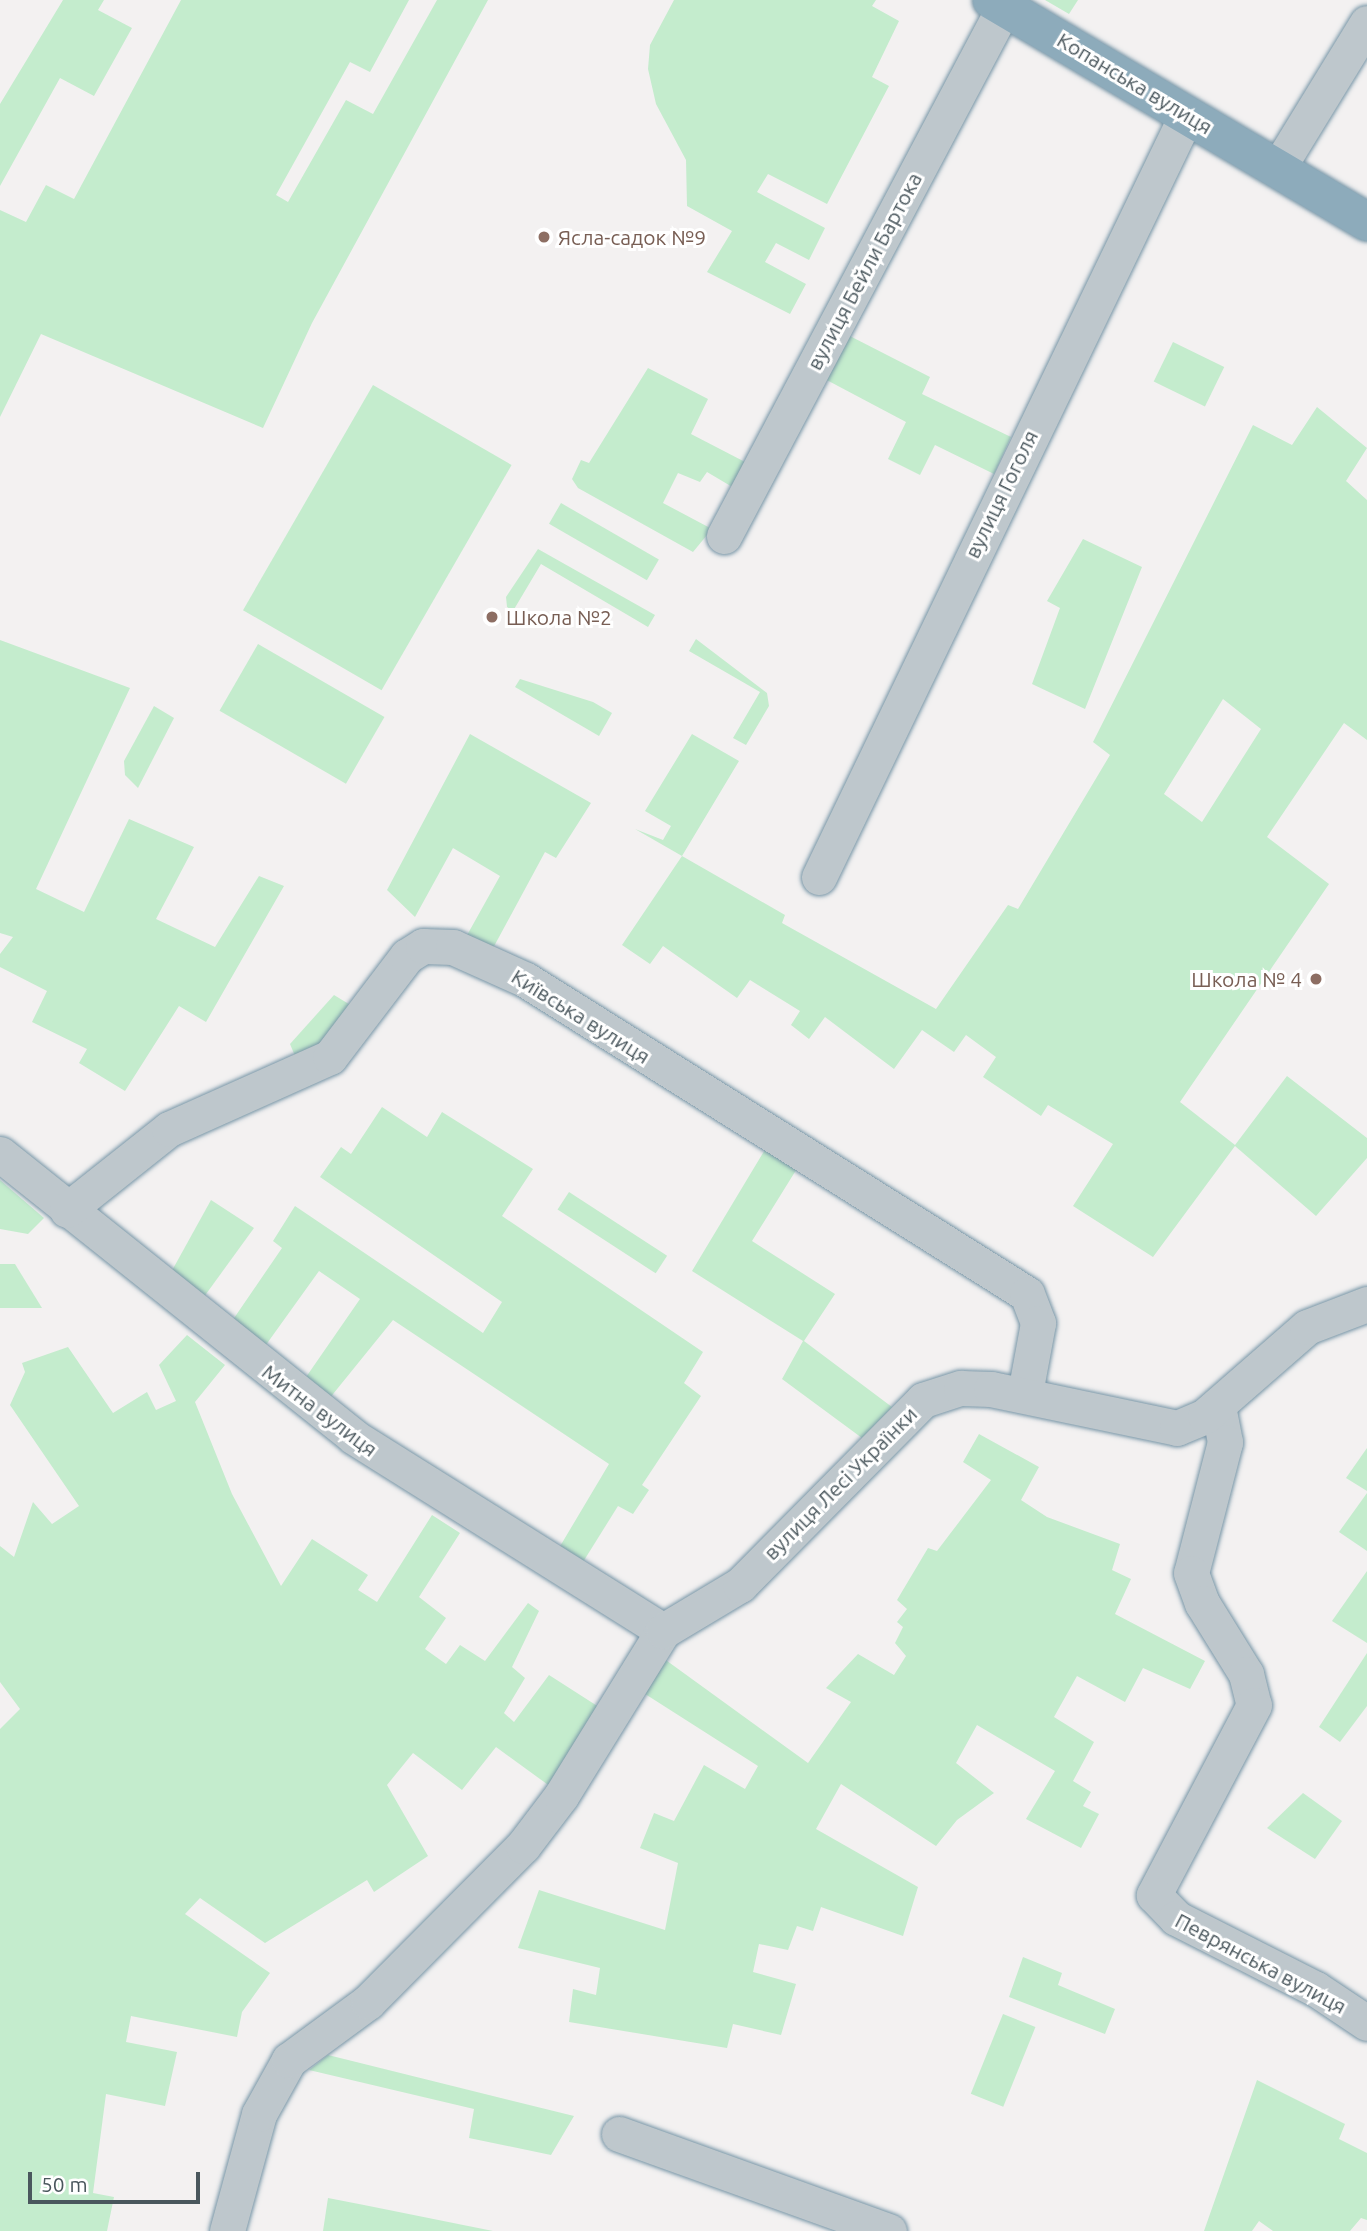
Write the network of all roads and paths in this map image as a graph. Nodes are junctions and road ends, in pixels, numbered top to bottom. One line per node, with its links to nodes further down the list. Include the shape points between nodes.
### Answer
1 (998, 3): 3 (highway, Копанська вулиця); 7 (street, вулиця Бейли Бартока)
2 (1367, 23): 4 (street)
3 (1187, 114): 4 (highway, Копанська вулиця); 8 (street, вулиця Гоголя)
4 (1278, 168): 5 (highway); 6 (highway)
5 (1367, 222)
6 (1367, 238)
7 (724, 536)
8 (819, 877)
9 (0, 1154): 10 (street, Митна вулиця)
10 (67, 1210): 12 (street, Київська вулиця, via 169,1129 330,1057 407,956 423,946 453,947 526,980 1021,1288 1038,1323); 14 (street, Митна вулиця, via 354,1437)
11 (1367, 1304): 13 (street, вулиця Лесі Українки, via 1307,1327)
12 (1025, 1393): 13 (street, вулиця Лесі Українки, via 1159,1428 1194,1423); 14 (street, вулиця Лесі Українки, via 961,1388 923,1399 740,1585)
13 (1218, 1406): 15 (street, Певрянська вулиця, via 1225,1443 1191,1573 1202,1603 1246,1674 1254,1705 1154,1895 1176,1918 1316,1989)
14 (663, 1631): 17 (street, via 561,1796 515,1854 368,2002 277,2074 259,2114)
15 (1367, 2022)
16 (618, 2134): 18 (street)
17 (227, 2231)
18 (889, 2231)

